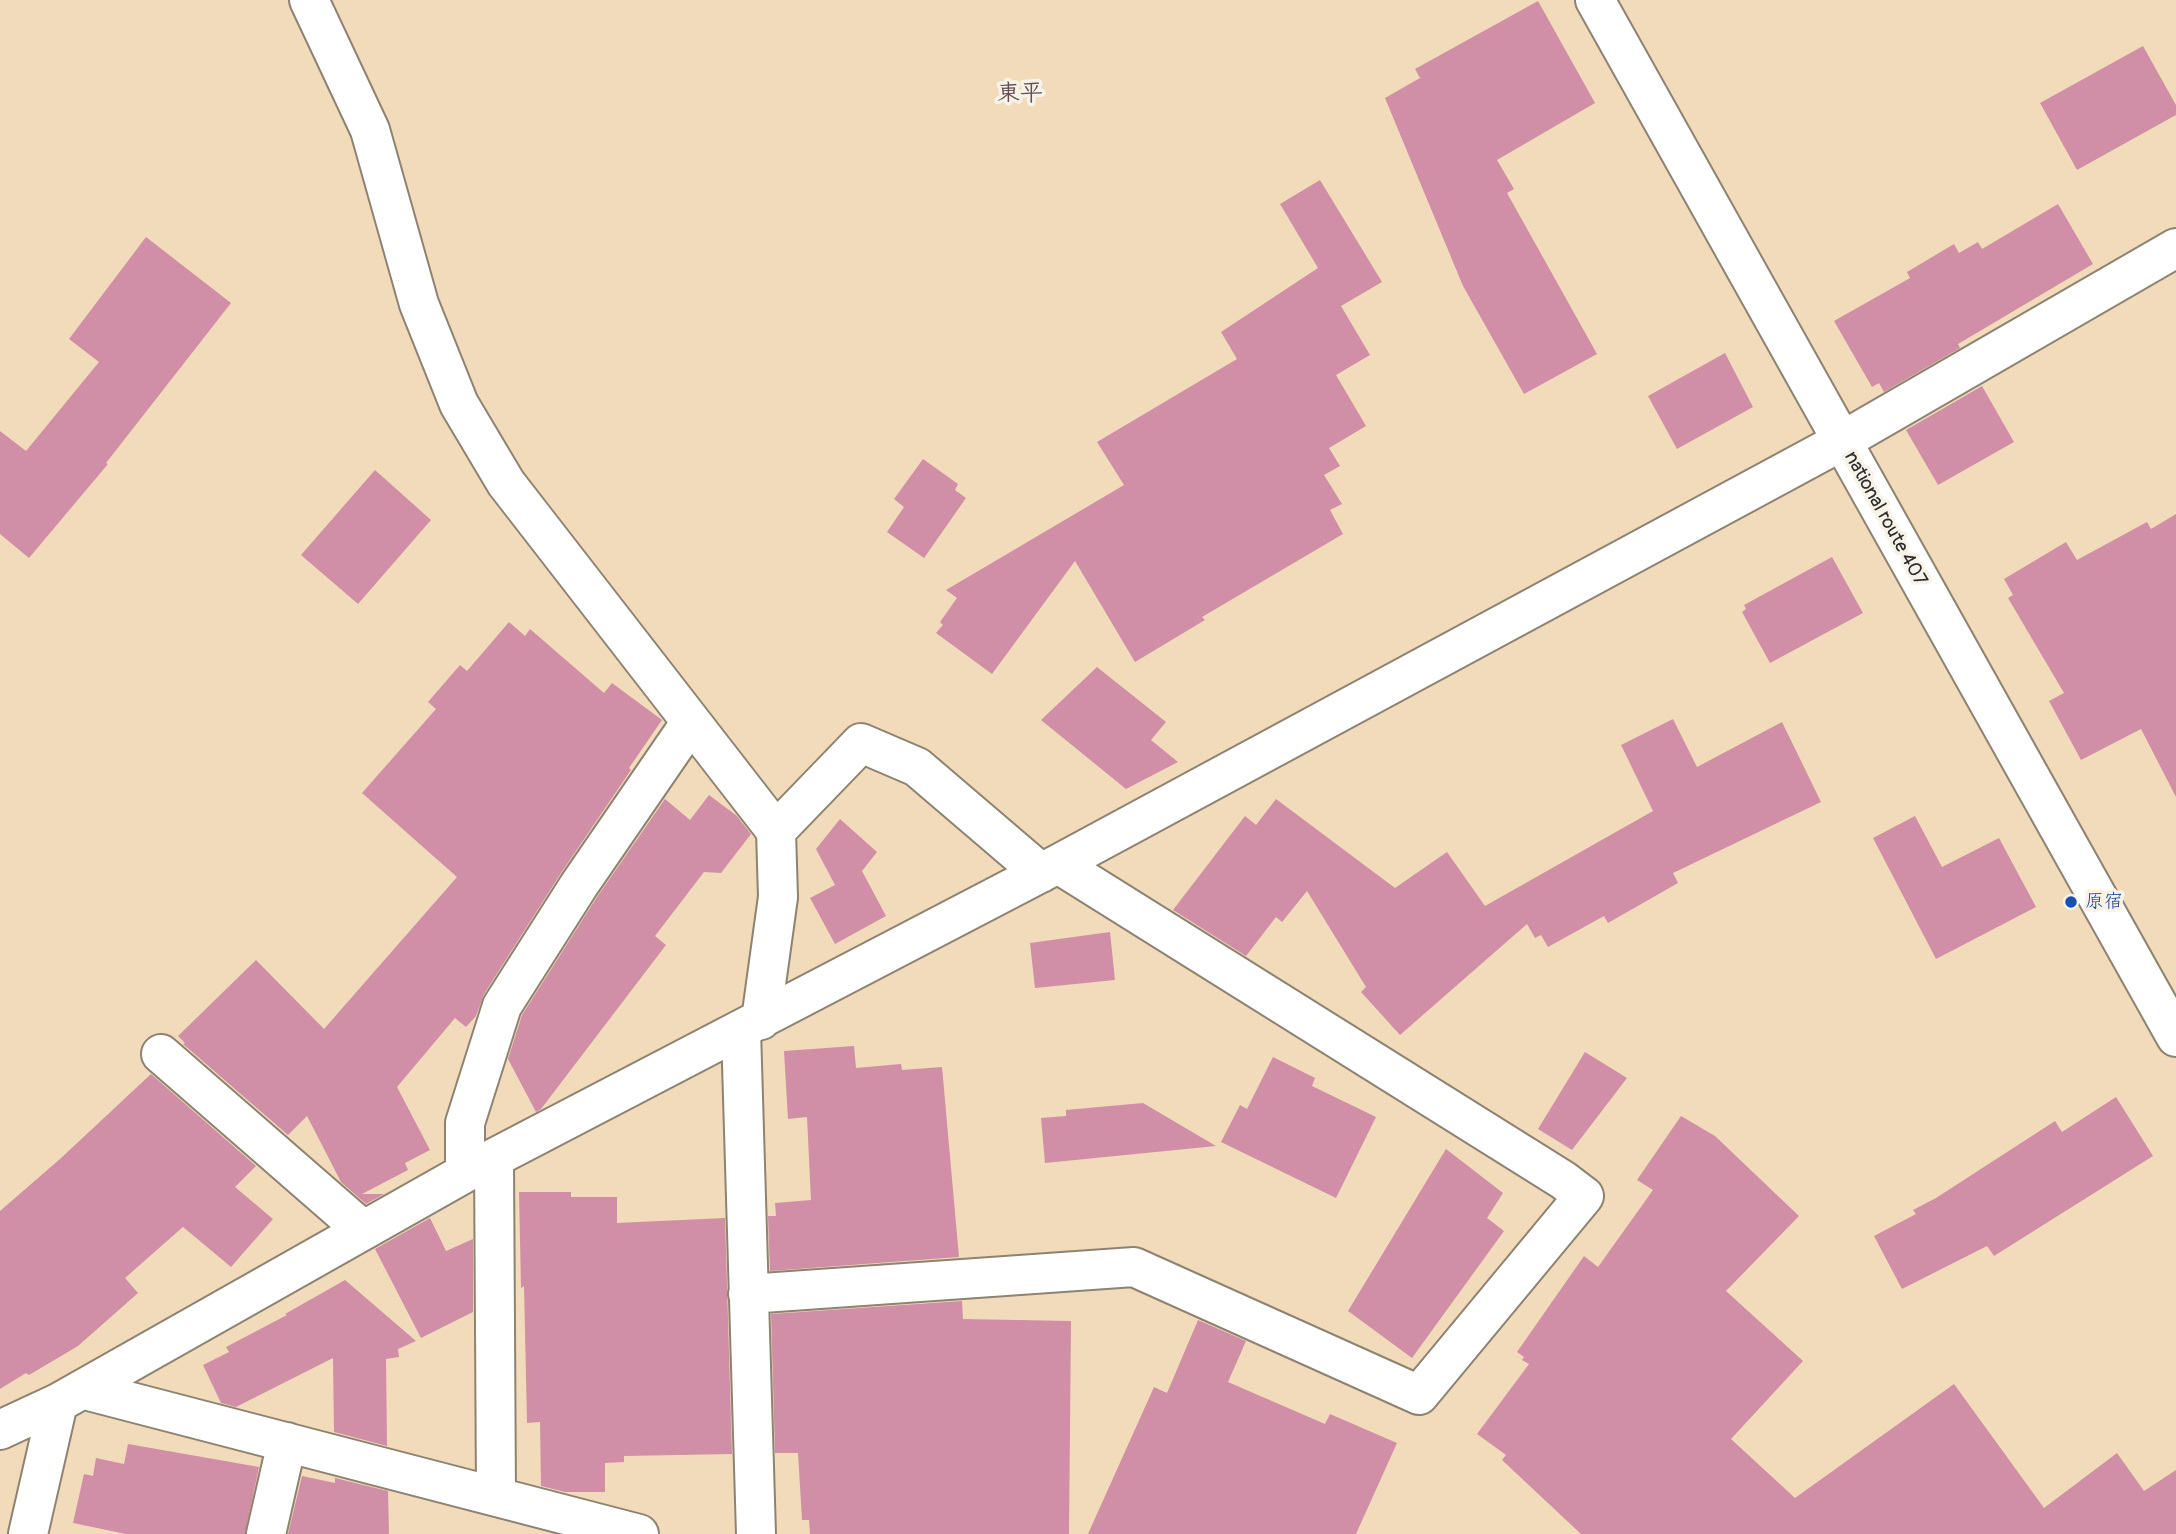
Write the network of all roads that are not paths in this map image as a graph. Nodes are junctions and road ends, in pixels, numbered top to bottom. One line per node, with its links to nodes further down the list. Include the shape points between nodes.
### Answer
1 (309, 0): 5 (main road, via 370,130 419,304 459,404 506,483)
2 (1595, 0): 4 (main road, national route 407)
3 (2176, 248): 4 (main road)
4 (1842, 441): 7 (main road); 9 (main road, national route 407)
5 (691, 722): 6 (main road); 11 (main road, via 502,1006 465,1123)
6 (776, 831): 7 (main road, via 861,743 917,767); 8 (main road, via 778,897)
7 (1050, 868): 8 (main road); 13 (main road, via 1584,1196 1419,1395 1135,1267)
8 (751, 1025): 11 (main road); 13 (main road)
9 (2176, 1037)
10 (161, 1054): 12 (main road)
11 (479, 1166): 12 (main road); 17 (main road)
12 (363, 1230): 14 (main road)
13 (748, 1294): 21 (main road)
14 (72, 1397): 15 (main road); 16 (main road); 18 (main road)
15 (4, 1421)
16 (287, 1442): 17 (main road); 19 (main road)
17 (496, 1496): 20 (main road)
18 (28, 1534)
19 (266, 1534)
20 (639, 1534)
21 (756, 1534)

